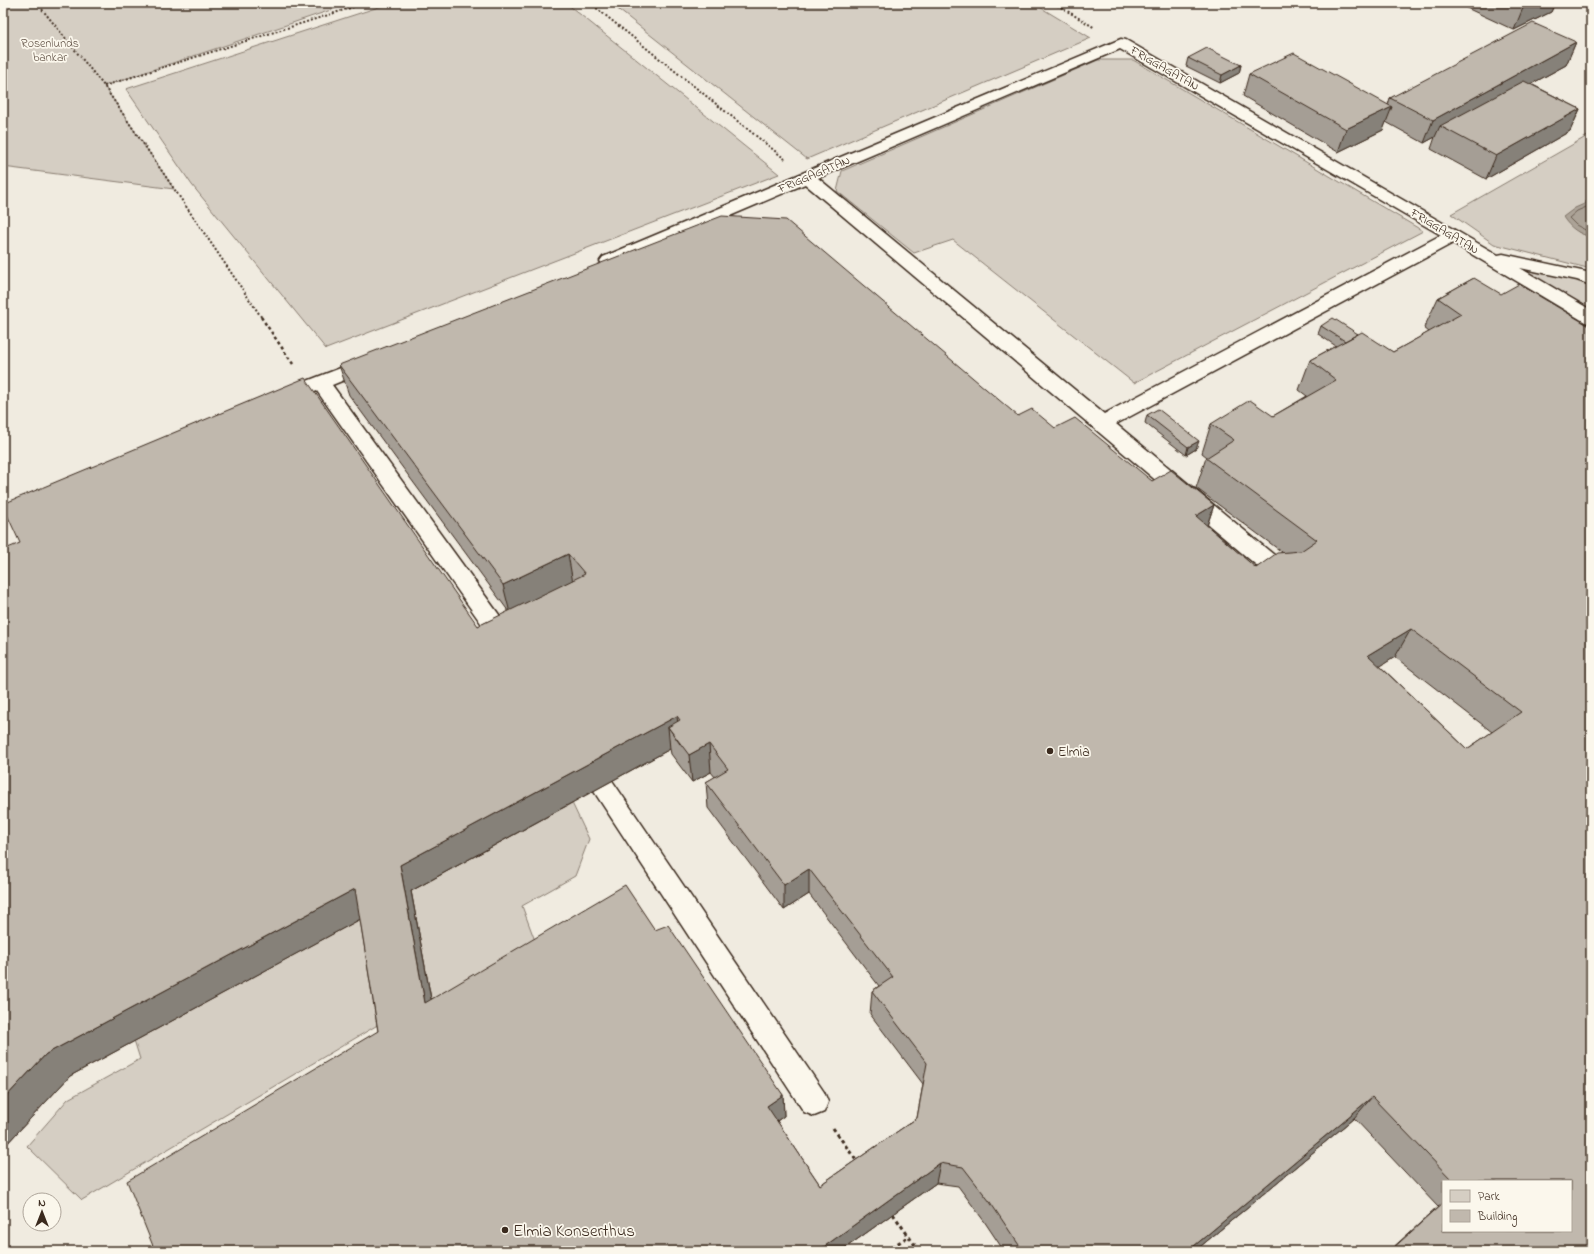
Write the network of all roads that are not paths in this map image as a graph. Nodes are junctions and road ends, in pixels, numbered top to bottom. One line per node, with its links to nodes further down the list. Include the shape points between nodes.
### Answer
1 (807, 177): 2 (lane, FRIGGAGATAN, via 1121,43); 4 (lane, FRIGGAGATAN); 10 (lane)
2 (1453, 236): 3 (lane, FRIGGAGATAN); 10 (lane)
3 (1484, 255): 5 (lane); 6 (lane, FRIGGAGATAN)
4 (597, 266)
5 (1591, 280)
6 (1591, 318)
7 (386, 356): 8 (lane)
8 (315, 386): 9 (lane); 12 (lane)
9 (265, 405)
10 (1102, 423): 11 (lane)
11 (1289, 580)
12 (508, 644)
13 (603, 786): 14 (lane)
14 (814, 1102)

